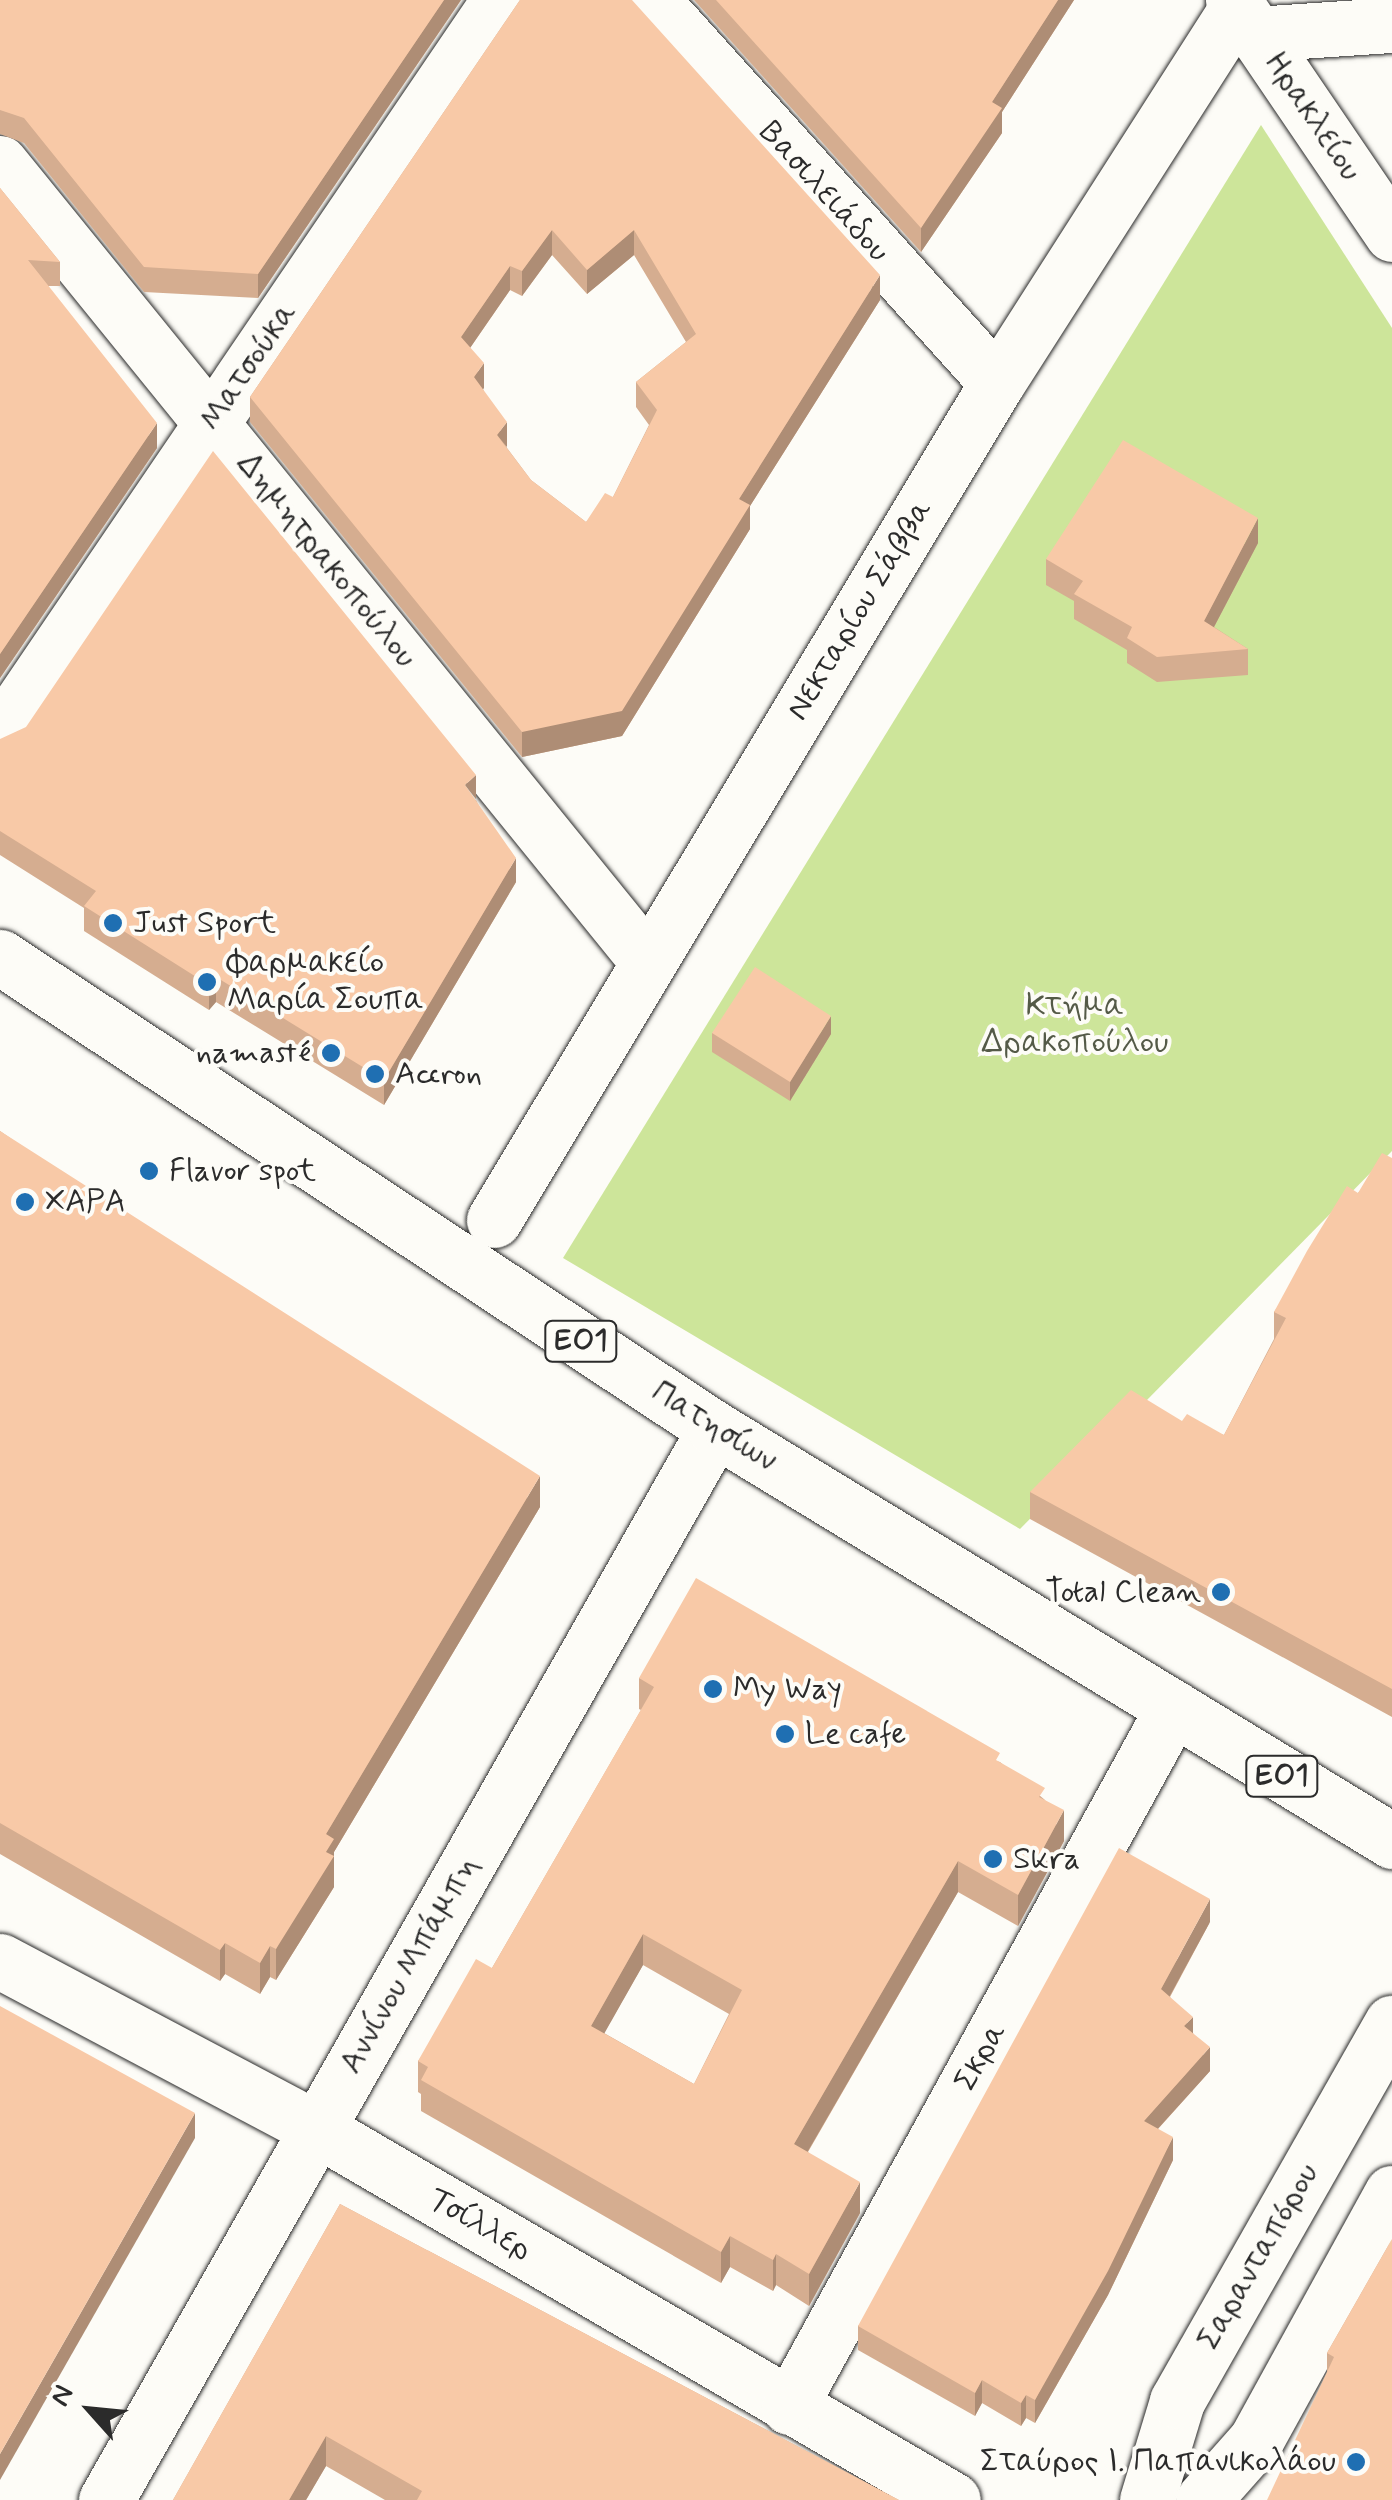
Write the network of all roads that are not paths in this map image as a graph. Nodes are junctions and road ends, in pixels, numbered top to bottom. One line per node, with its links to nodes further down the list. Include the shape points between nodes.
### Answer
1 (498, 0): 8 (street, Ματσούκα)
2 (652, 0): 7 (street, Βασιλειάδου)
3 (1242, 14): 4 (street); 6 (street, Ηρακλείου); 7 (street, Νεκταρίου Σάββα)
4 (1392, 25)
5 (0, 163): 8 (street, Δημητρακοπούλου)
6 (1392, 234)
7 (996, 383): 11 (street, Νεκταρίου Σάββα)
8 (213, 421): 9 (street, Ματσούκα); 11 (street, Δημητρακοπούλου)
9 (4, 719)
10 (0, 957): 13 (street, Πατησίων / ΕΟ1)
11 (648, 962): 12 (street, Νεκταρίου Σάββα)
12 (494, 1220)
13 (715, 1429): 14 (street, Πατησίων / ΕΟ1); 18 (street, Αννίνου Μπάμπη)
14 (1173, 1708): 15 (street, Πατησίων / ΕΟ1); 20 (street, Σκρα)
15 (1392, 1841)
16 (0, 1961): 18 (street, Τσίλλερ)
17 (1392, 2024): 24 (street, Σαρανταπόρου, via 1178,2401)
18 (317, 2130): 20 (street, Τσίλλερ); 22 (street, Αννίνου Μπάμπη)
19 (1392, 2193): 21 (street)
20 (789, 2406): 23 (street, Τσίλλερ)
21 (1256, 2440): 25 (street); 26 (street)
22 (106, 2500)
23 (953, 2500)
24 (1148, 2500)
25 (1203, 2500)
26 (1226, 2500)

